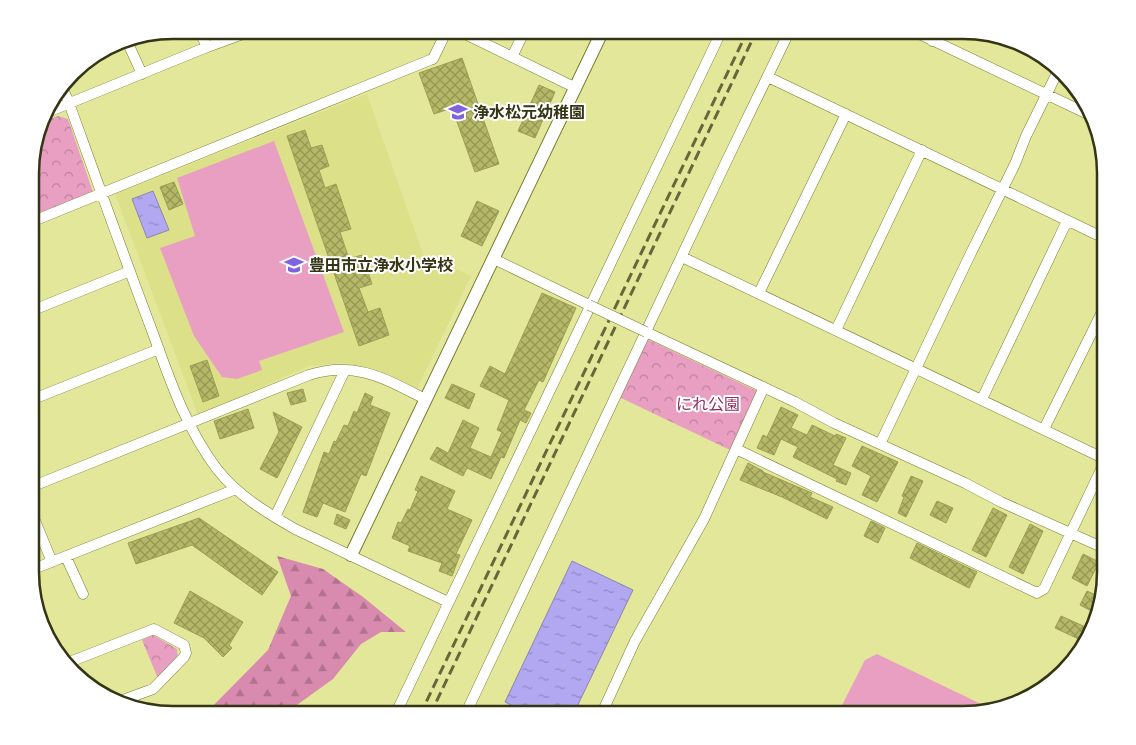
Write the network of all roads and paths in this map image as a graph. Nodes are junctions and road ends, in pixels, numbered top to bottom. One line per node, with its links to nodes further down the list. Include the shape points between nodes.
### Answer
1 (203, 39): 12 (street)
2 (229, 39): 12 (street)
3 (443, 39): 26 (street, via 433,59)
4 (475, 39): 13 (street)
5 (521, 39): 13 (street)
6 (599, 39): 17 (street)
7 (718, 39): 34 (street)
8 (786, 39): 16 (street)
9 (928, 39): 10 (street)
10 (932, 41): 19 (street)
11 (129, 46): 14 (street)
12 (207, 47): 14 (street)
13 (512, 57): 17 (street)
14 (142, 74): 20 (street)
15 (1056, 76): 19 (street)
16 (768, 77): 23 (street); 30 (street)
17 (576, 88): 31 (street)
18 (65, 93): 20 (street)
19 (1047, 94): 22 (street); 25 (street)
20 (69, 103): 21 (street); 26 (street)
21 (55, 109)
22 (1082, 111)
23 (846, 114): 24 (street); 33 (street)
24 (922, 150): 25 (street); 37 (street)
25 (1003, 189): 28 (street); 40 (street)
26 (102, 194): 27 (street); 32 (street)
27 (39, 219)
28 (1067, 221): 29 (street); 45 (street)
29 (1097, 235)
30 (682, 257): 33 (street); 38 (street)
31 (494, 259): 34 (street); 44 (street)
32 (130, 271): 35 (street); 39 (street)
33 (759, 293): 37 (street)
34 (590, 305): 38 (street, bridge); 63 (street)
35 (39, 308)
36 (1097, 322): 47 (street)
37 (836, 330): 40 (street)
38 (646, 332): 42 (street); 67 (street)
39 (159, 348): 43 (street); 46 (street)
40 (915, 369): 45 (street); 48 (street)
41 (345, 370): 44 (street, via 376,375); 46 (street, via 309,375); 54 (street)
42 (764, 387): 48 (street); 49 (street)
43 (39, 397)
44 (426, 399): 58 (street)
45 (982, 400): 47 (street)
46 (188, 424): 52 (street); 53 (street, via 213,464)
47 (1044, 429): 50 (street)
48 (880, 444): 56 (street)
49 (736, 449): 56 (street, via 1037,592 1044,589); 68 (street, via 704,519 635,641)
50 (1097, 455)
51 (1097, 478): 56 (street)
52 (39, 484)
53 (236, 489): 54 (street); 59 (street)
54 (275, 517): 58 (street)
55 (39, 530): 60 (street)
56 (1071, 533): 57 (street)
57 (1097, 545)
58 (351, 555): 63 (street)
59 (66, 557): 60 (street); 62 (street)
60 (52, 562): 61 (street)
61 (39, 567)
62 (82, 594)
63 (448, 602): 66 (street)
64 (72, 661): 65 (street, via 154,629 184,645 184,657 153,689)
65 (128, 698)
66 (400, 706)
67 (469, 706)
68 (604, 706)

